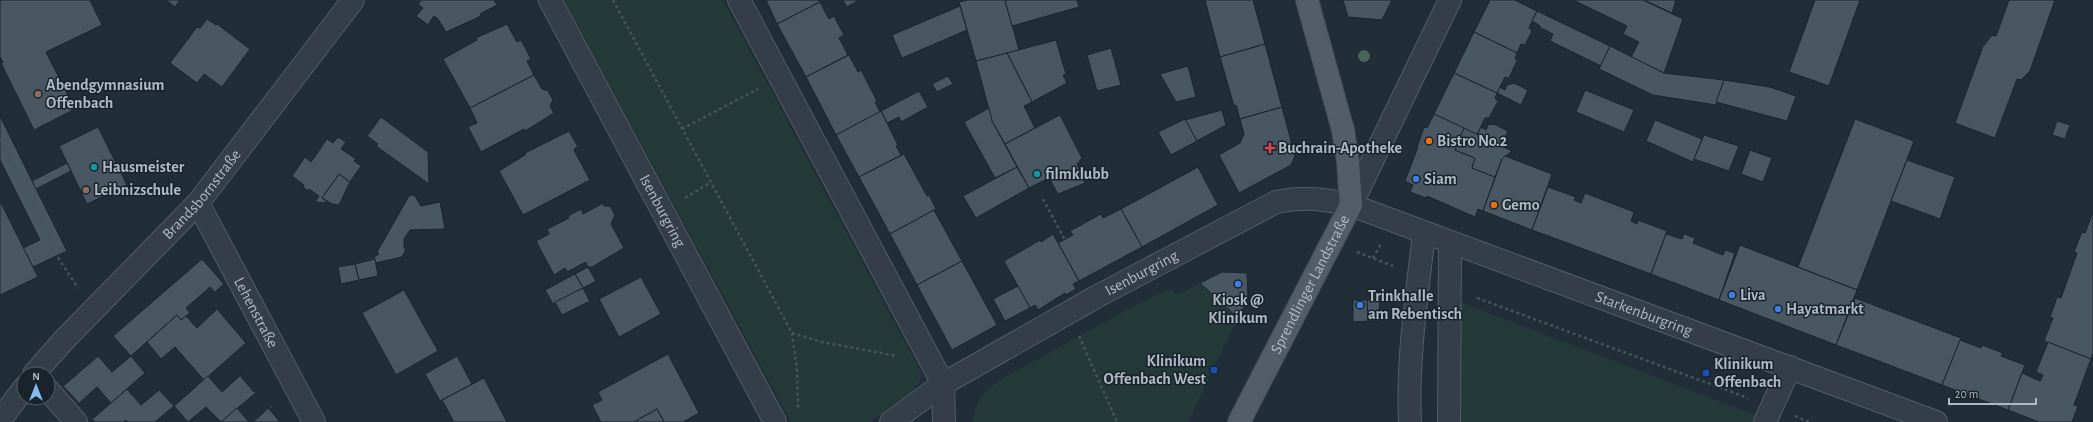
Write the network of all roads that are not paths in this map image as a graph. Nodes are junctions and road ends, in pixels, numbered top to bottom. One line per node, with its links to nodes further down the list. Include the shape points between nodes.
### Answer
1 (353, 0): 6 (street, Brandsbornstraße)
2 (550, 0): 19 (street, Isenburgring)
3 (739, 0): 12 (street)
4 (1307, 0): 7 (main road, Sprendlinger Landstraße, via 1343,130)
5 (1450, 0): 7 (street)
6 (198, 203): 10 (street, Brandsbornstraße); 18 (street, Lehenstraße)
7 (1351, 205): 8 (street, Starkenburgring); 12 (street, Isenburgring, via 1320,198 1295,198 1276,202 1096,298); 22 (main road, Sprendlinger Landstraße)
8 (1424, 232): 9 (street, Starkenburgring); 23 (street, via 1414,320)
9 (1450, 242): 11 (street, Starkenburgring); 24 (street)
10 (41, 366)
11 (1790, 367): 15 (street); 25 (street, Starkenburgring)
12 (939, 377): 20 (street, Isenburgring); 21 (street)
13 (16, 399): 16 (street)
14 (56, 399): 17 (street)
15 (1768, 414)
16 (0, 420)
17 (76, 422)
18 (314, 422)
19 (775, 422)
20 (891, 422)
21 (944, 422)
22 (1239, 422)
23 (1410, 422)
24 (1449, 422)
25 (1936, 422)

